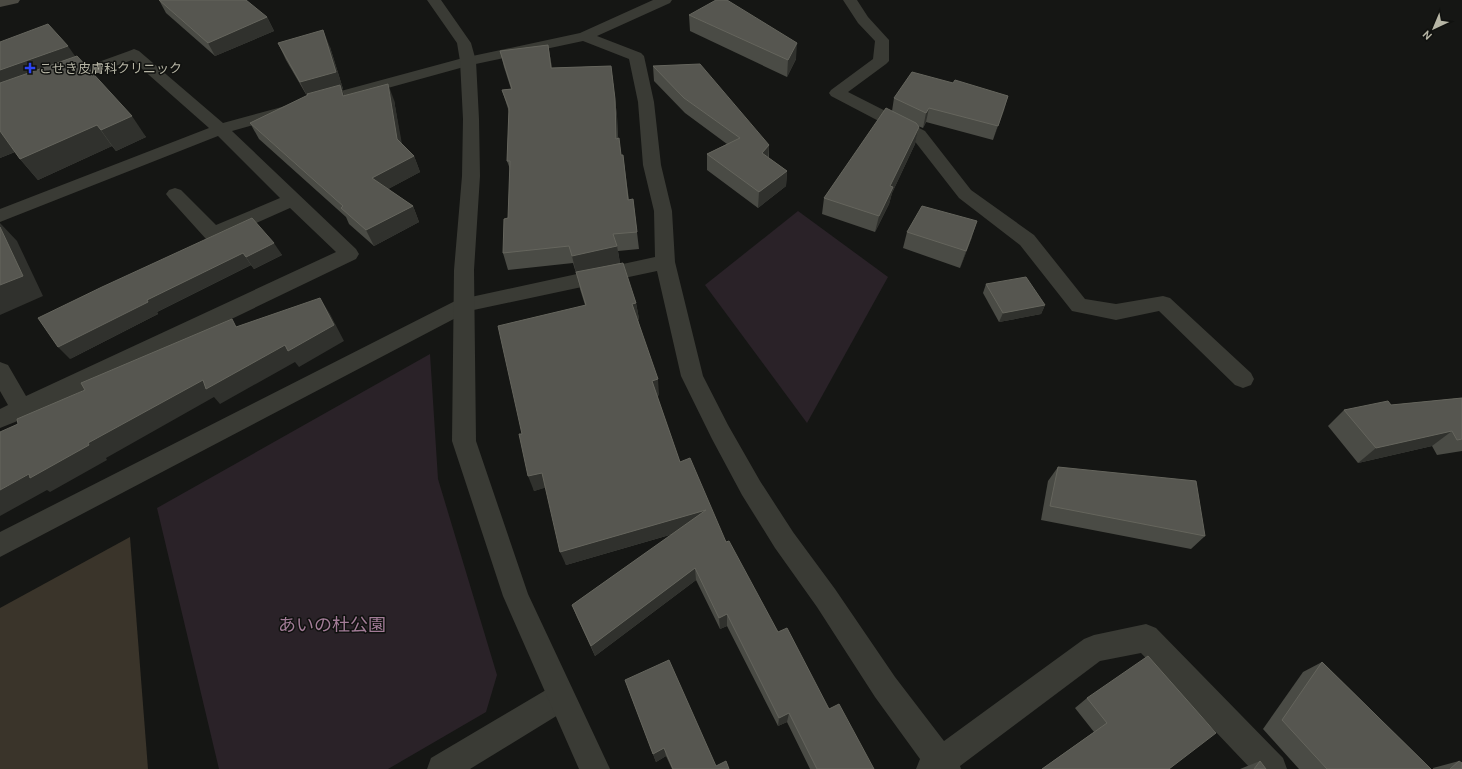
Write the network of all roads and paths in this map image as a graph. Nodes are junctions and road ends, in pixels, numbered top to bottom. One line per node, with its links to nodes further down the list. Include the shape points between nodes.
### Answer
1 (13, 0): 5 (main road)
2 (434, 0): 7 (street, via 464,43)
3 (664, 0): 6 (street)
4 (850, 0): 16 (street, via 863,20 882,40 881,60 837,93 919,135 965,194 1027,240 1079,306 1116,312 1163,303)
5 (0, 3)
6 (584, 36): 7 (street); 13 (street, via 636,56 646,102 652,166 663,212)
7 (468, 61): 9 (street); 14 (street, via 471,176)
8 (52, 84): 9 (street, via 134,54)
9 (220, 129): 11 (street); 12 (street)
10 (175, 194): 11 (street, via 213,234)
11 (292, 200): 17 (street, via 349,254)
12 (0, 216)
13 (664, 262): 14 (street); 21 (street, via 692,376 720,432 784,540)
14 (464, 305): 19 (street); 20 (street, via 464,440 516,596)
15 (0, 371): 17 (street)
16 (1243, 379)
17 (22, 409): 18 (street)
18 (0, 419)
19 (0, 545)
20 (561, 697): 22 (street); 23 (street)
21 (939, 767): 24 (street, via 1094,649 1146,638)
22 (442, 769)
23 (596, 769)
24 (1272, 769)

